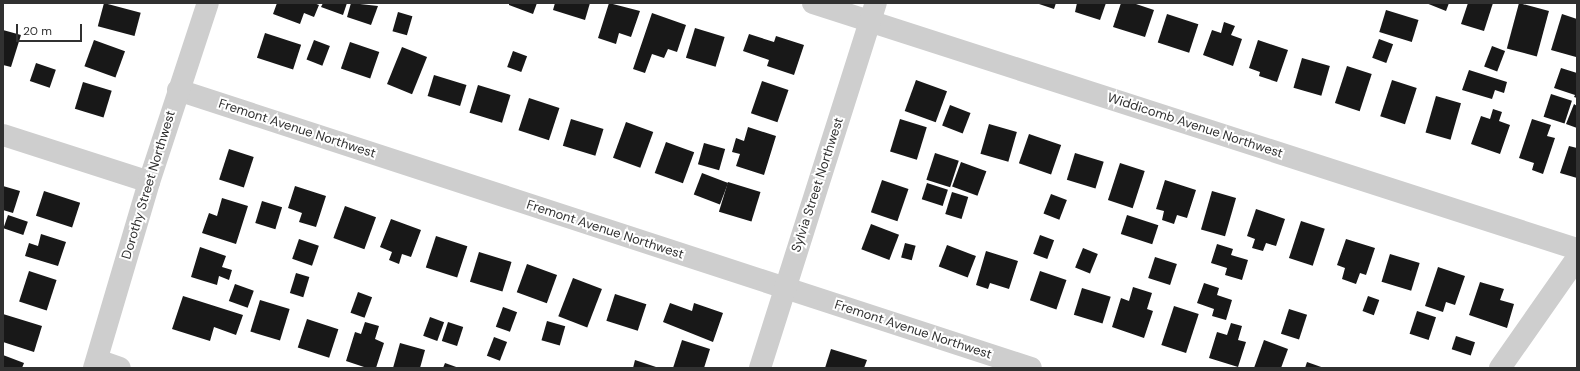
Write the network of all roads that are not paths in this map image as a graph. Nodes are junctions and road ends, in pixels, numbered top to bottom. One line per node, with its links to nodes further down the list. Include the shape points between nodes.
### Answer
1 (208, 3): 4 (street, Dorothy Street Northwest)
2 (813, 3): 3 (street, Widdicomb Avenue Northwest)
3 (873, 12): 7 (street, Widdicomb Avenue Northwest); 9 (street, Sylvia Street Northwest)
4 (178, 90): 6 (street, Dorothy Street Northwest); 9 (street, Fremont Avenue Northwest)
5 (3, 136): 6 (street)
6 (149, 182): 10 (street, Dorothy Street Northwest)
7 (1577, 249)
8 (1577, 258): 14 (street)
9 (785, 289): 12 (street, Sylvia Street Northwest); 13 (street, Fremont Avenue Northwest)
10 (96, 364): 11 (street)
11 (120, 368)
12 (760, 368)
13 (1031, 368)
14 (1500, 368)

